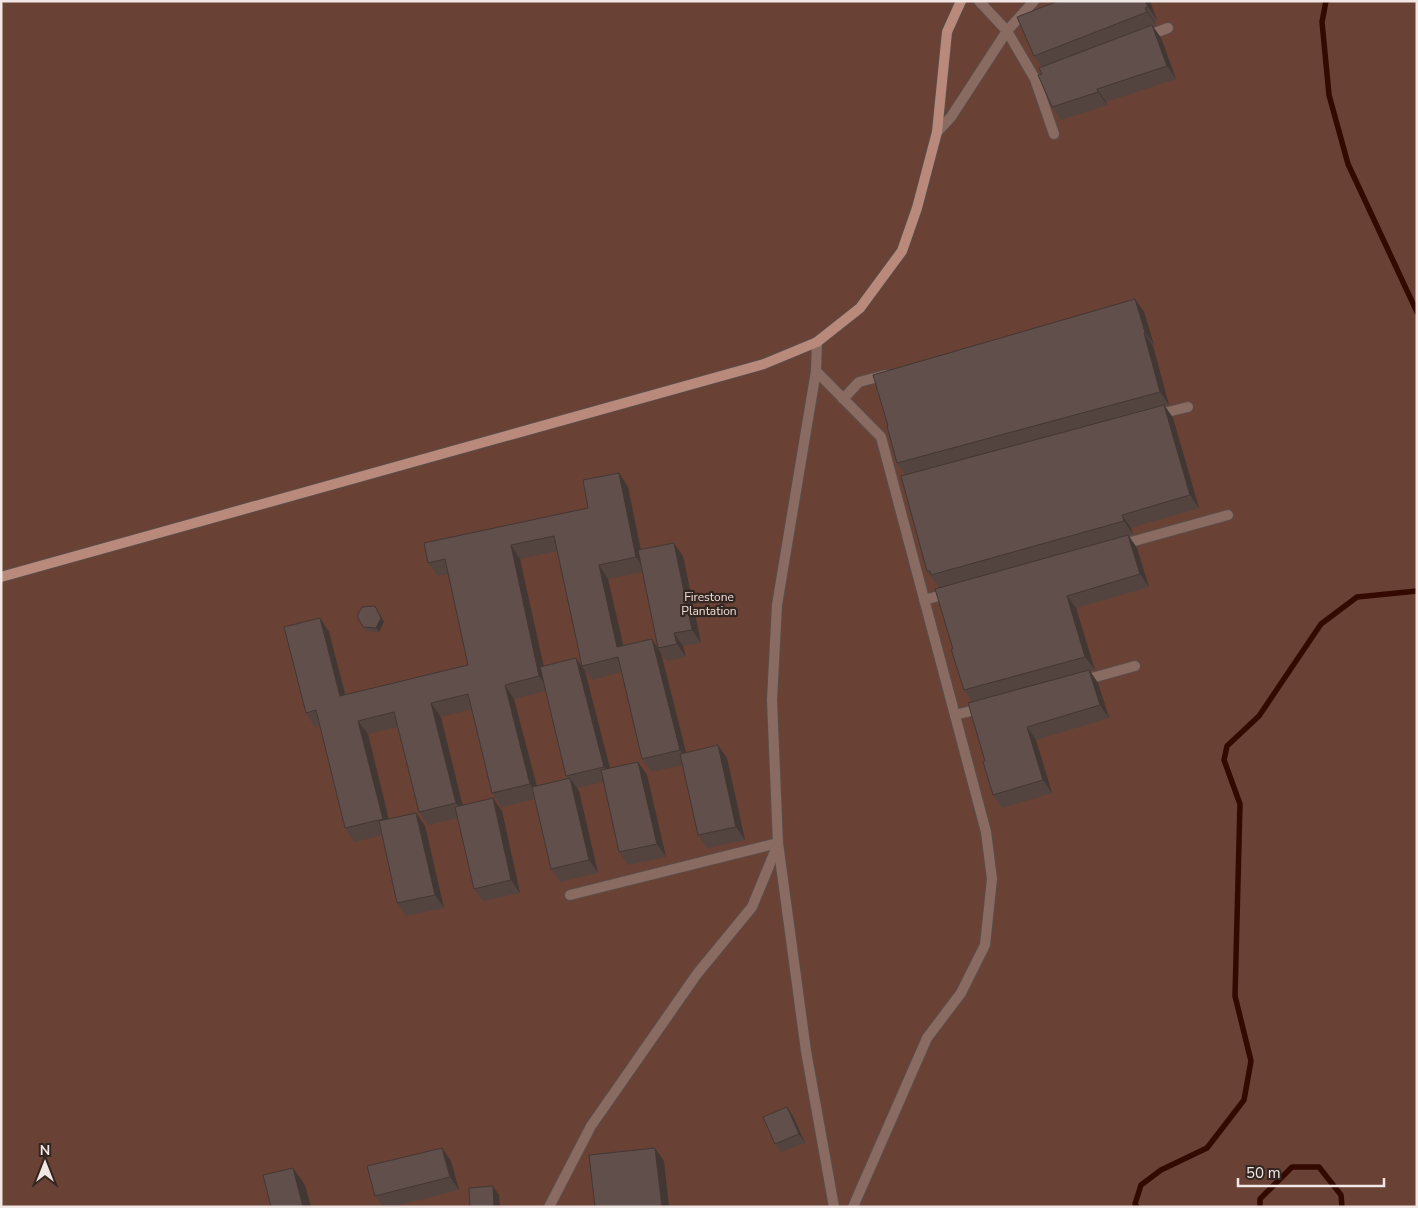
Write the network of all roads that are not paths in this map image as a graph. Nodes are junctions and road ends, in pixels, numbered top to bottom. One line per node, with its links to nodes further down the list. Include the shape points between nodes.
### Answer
1 (962, 1): 7 (street, via 947,32)
2 (979, 1): 5 (street)
3 (1034, 1): 5 (street)
4 (1168, 28): 6 (street)
5 (1007, 31): 7 (street, via 951,118); 8 (street, via 1040,77)
6 (1132, 42)
7 (937, 132): 9 (street, via 902,251 860,308)
8 (1054, 134)
9 (817, 342): 10 (street); 17 (street, via 764,364)
10 (816, 371): 12 (street); 24 (street, via 777,605 772,700)
11 (896, 372): 12 (street, via 859,382)
12 (843, 399): 19 (street, via 881,437 898,485)
13 (1188, 407): 14 (street)
14 (1150, 417)
15 (1228, 514): 16 (street)
16 (1112, 547)
17 (1, 577)
18 (962, 590): 19 (street)
19 (924, 600): 23 (street)
20 (1135, 666): 21 (street)
21 (1069, 684)
22 (993, 705): 23 (street)
23 (955, 715): 28 (street, via 986,832 992,880 985,945 960,994 927,1038)
24 (778, 843): 25 (street); 26 (street, via 752,907 697,974 591,1126); 27 (street, via 806,1051)
25 (570, 895)
26 (550, 1207)
27 (834, 1207)
28 (853, 1207)

